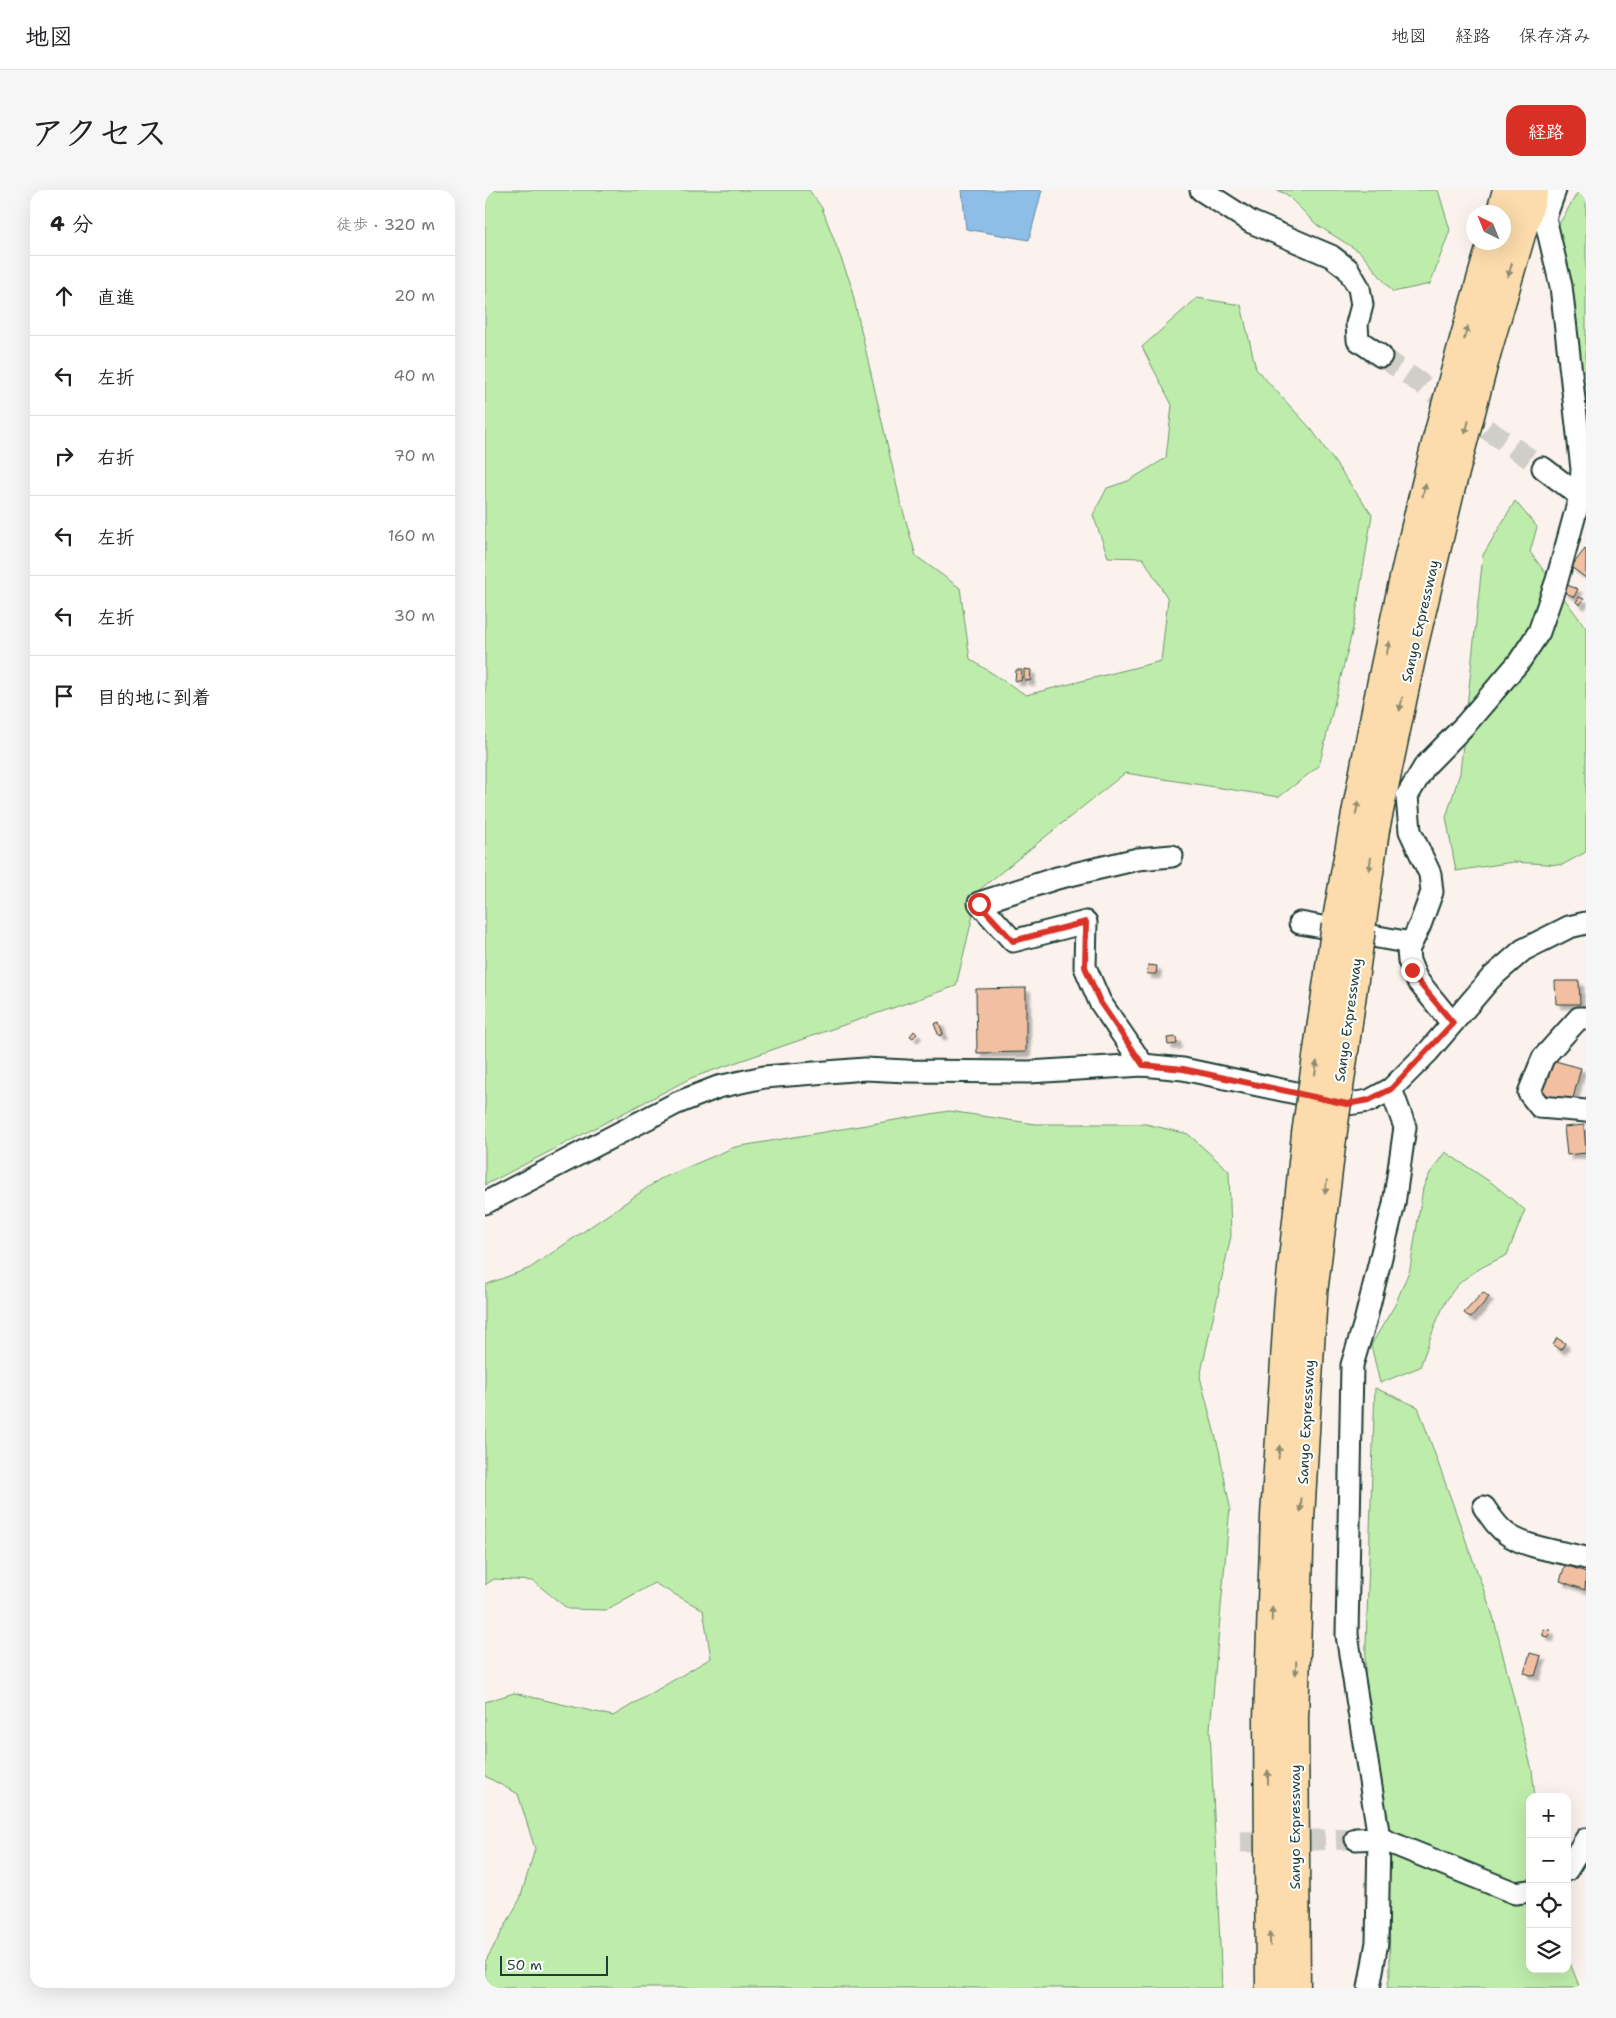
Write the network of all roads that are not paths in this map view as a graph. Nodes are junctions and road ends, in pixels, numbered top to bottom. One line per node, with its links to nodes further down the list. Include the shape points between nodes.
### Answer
1 (1201, 190): 7 (street, via 1251,222 1331,256 1348,269 1359,288 1362,305 1357,324 1358,340)
2 (1507, 190): 5 (highway)
3 (1533, 190): 13 (highway, Sanyo Expressway, one-way to 13, via 1458,460 1416,635 1375,830)
4 (1555, 190): 9 (street, via 1545,218 1561,286)
5 (1503, 205)
6 (1490, 250): 13 (highway, Sanyo Expressway, one-way to 6, via 1353,826 1392,630 1427,480)
7 (1381, 356)
8 (1543, 468): 9 (street)
9 (1583, 497): 14 (street, via 1539,632 1519,662 1425,766 1407,796 1410,831 1430,874 1432,892)
10 (1171, 856): 17 (street, via 1138,859 1057,878 979,904 1013,941 1086,922 1085,967 1100,1002)
11 (1300, 923): 14 (street)
12 (1586, 923): 16 (street, via 1569,927 1523,950 1491,978)
13 (1349, 927): 20 (highway, Sanyo Expressway, bridge)
14 (1411, 943): 16 (street, via 1409,961 1417,980)
15 (1586, 1018): 19 (street, via 1579,1018 1543,1058 1529,1093 1540,1108)
16 (1453, 1023): 18 (street)
17 (1143, 1065): 18 (street, via 1183,1069 1347,1104 1369,1100); 21 (street, via 1029,1072 865,1069 764,1077 718,1087 677,1103)
18 (1391, 1089): 24 (street, via 1405,1127 1394,1204 1352,1365 1347,1635)
19 (1586, 1110)
20 (1319, 1136): 29 (highway, Sanyo Expressway, one-way to 20, via 1268,1719 1275,1516 1289,1298); 30 (highway, Sanyo Expressway, one-way to 30, via 1300,1518 1294,1719)
21 (485, 1203)
22 (1484, 1507): 23 (street, via 1508,1535)
23 (1586, 1558)
24 (1379, 1838): 25 (street); 28 (street, via 1515,1893); 31 (street, via 1377,1942)
25 (1356, 1839)
26 (1586, 1839): 27 (street)
27 (1571, 1863)
28 (1526, 1892)
29 (1270, 1988)
30 (1296, 1988)
31 (1369, 1988)

